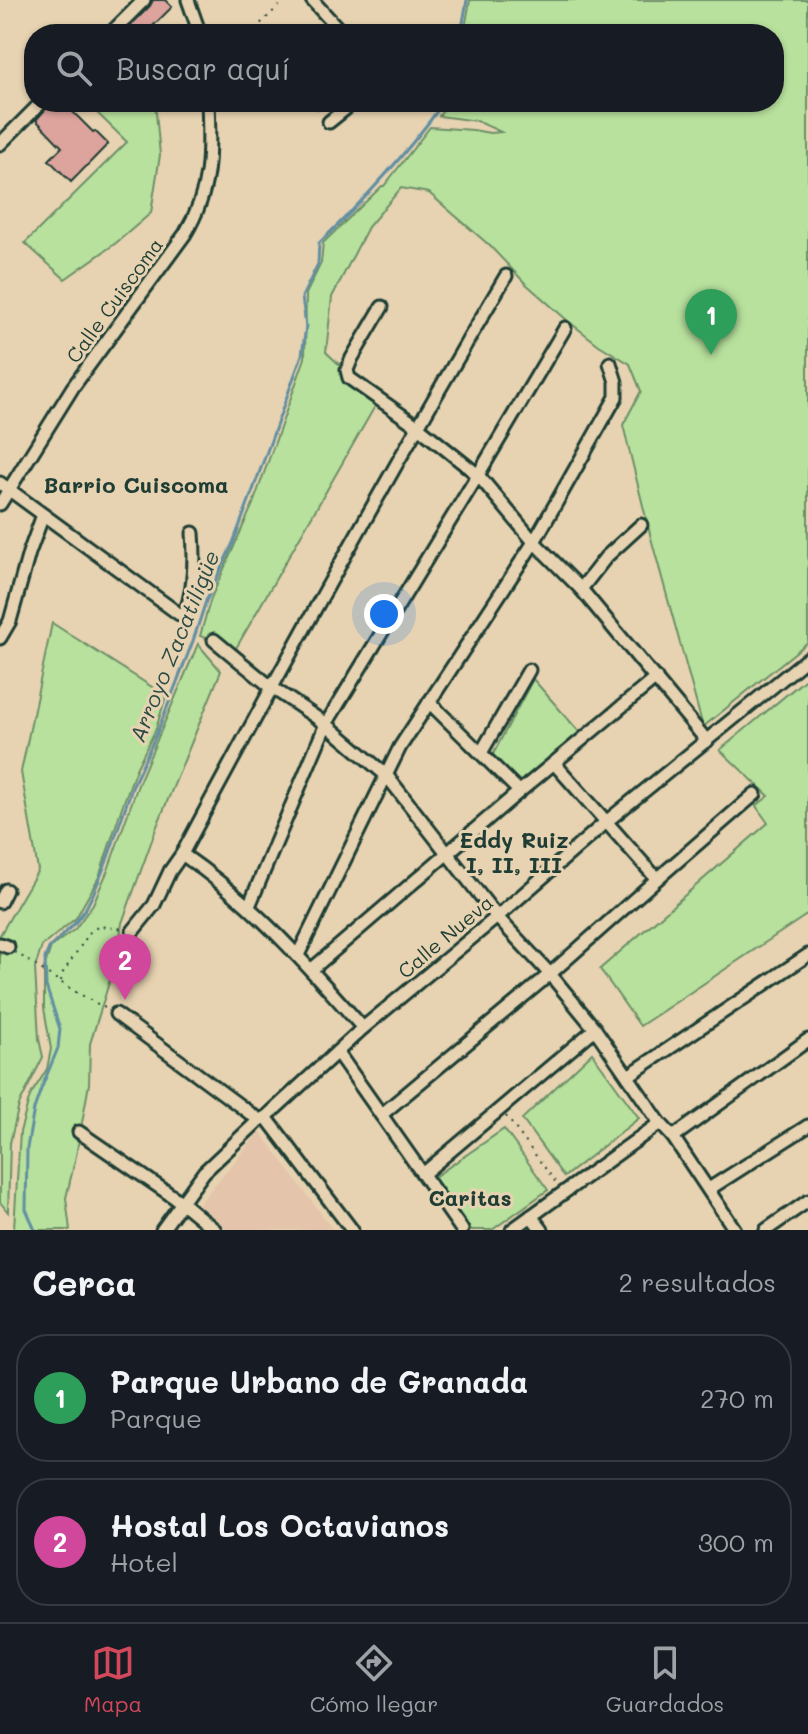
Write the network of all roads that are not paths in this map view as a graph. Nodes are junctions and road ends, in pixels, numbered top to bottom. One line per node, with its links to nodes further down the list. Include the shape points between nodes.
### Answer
1 (144, 0): 4 (street)
2 (188, 0): 5 (street)
3 (312, 0): 6 (street)
4 (120, 24)
5 (196, 24)
6 (334, 24)
7 (32, 112): 11 (street)
8 (208, 112): 18 (street, Calle Cuiscoma, via 210,156 195,217)
9 (342, 112): 10 (street)
10 (329, 122)
11 (0, 144)
12 (506, 276): 16 (street)
13 (382, 307): 16 (street, via 352,358 349,378)
14 (565, 328): 17 (street)
15 (610, 363): 23 (street, via 616,397)
16 (417, 426): 17 (street); 30 (street)
17 (478, 475): 23 (street); 32 (street)
18 (4, 486): 19 (street, Calle Cuiscoma); 20 (street)
19 (0, 504)
20 (43, 515): 22 (street, via 179,614 189,602); 25 (street)
21 (641, 525): 24 (street)
22 (193, 533)
23 (534, 542): 24 (street); 31 (street)
24 (581, 589): 29 (street)
25 (0, 638)
26 (214, 640): 30 (street)
27 (808, 658): 33 (street, Calle Nueva)
28 (529, 670): 34 (street)
29 (656, 678): 33 (street); 35 (street)
30 (271, 687): 32 (street); 41 (street)
31 (429, 702): 34 (street); 36 (street)
32 (326, 724): 36 (street); 45 (street)
33 (707, 741): 39 (street, Calle Nueva)
34 (481, 753): 37 (street)
35 (554, 763): 37 (street); 39 (street)
36 (387, 776): 40 (street); 48 (street)
37 (519, 791): 40 (street)
38 (755, 794): 42 (street)
39 (606, 822): 42 (street); 46 (street, Calle Nueva)
40 (447, 853): 46 (street); 50 (street)
41 (182, 854): 45 (street); 47 (street)
42 (657, 879): 51 (street)
43 (6, 890): 44 (street)
44 (0, 902)
45 (249, 906): 48 (street)
46 (497, 917): 51 (street); 53 (street, Calle Nueva)
47 (133, 931)
48 (298, 955): 50 (street)
49 (808, 955): 57 (street)
50 (311, 970): 53 (street)
51 (550, 974): 54 (street); 58 (street)
52 (116, 1014): 59 (street)
53 (363, 1028): 56 (street, Calle Nueva)
54 (595, 1029): 57 (street); 64 (street)
55 (806, 1044): 63 (street)
56 (337, 1052): 58 (street); 59 (street, Calle Nueva)
57 (628, 1076): 60 (street)
58 (381, 1115): 64 (street)
59 (263, 1118): 67 (street, Calle Nueva, via 204,1172); 71 (street)
60 (660, 1123): 63 (street); 68 (street)
61 (808, 1126): 65 (street)
62 (79, 1132): 67 (street)
63 (673, 1137): 65 (street)
64 (423, 1174): 72 (street)
65 (709, 1189): 75 (street)
66 (808, 1201): 76 (street)
67 (181, 1202): 69 (street, Calle Nueva); 70 (street)
68 (531, 1216): 73 (street); 74 (street)
69 (162, 1230)
70 (215, 1230)
71 (352, 1230)
72 (462, 1230)
73 (512, 1230)
74 (542, 1230)
75 (735, 1230)
76 (766, 1230)

